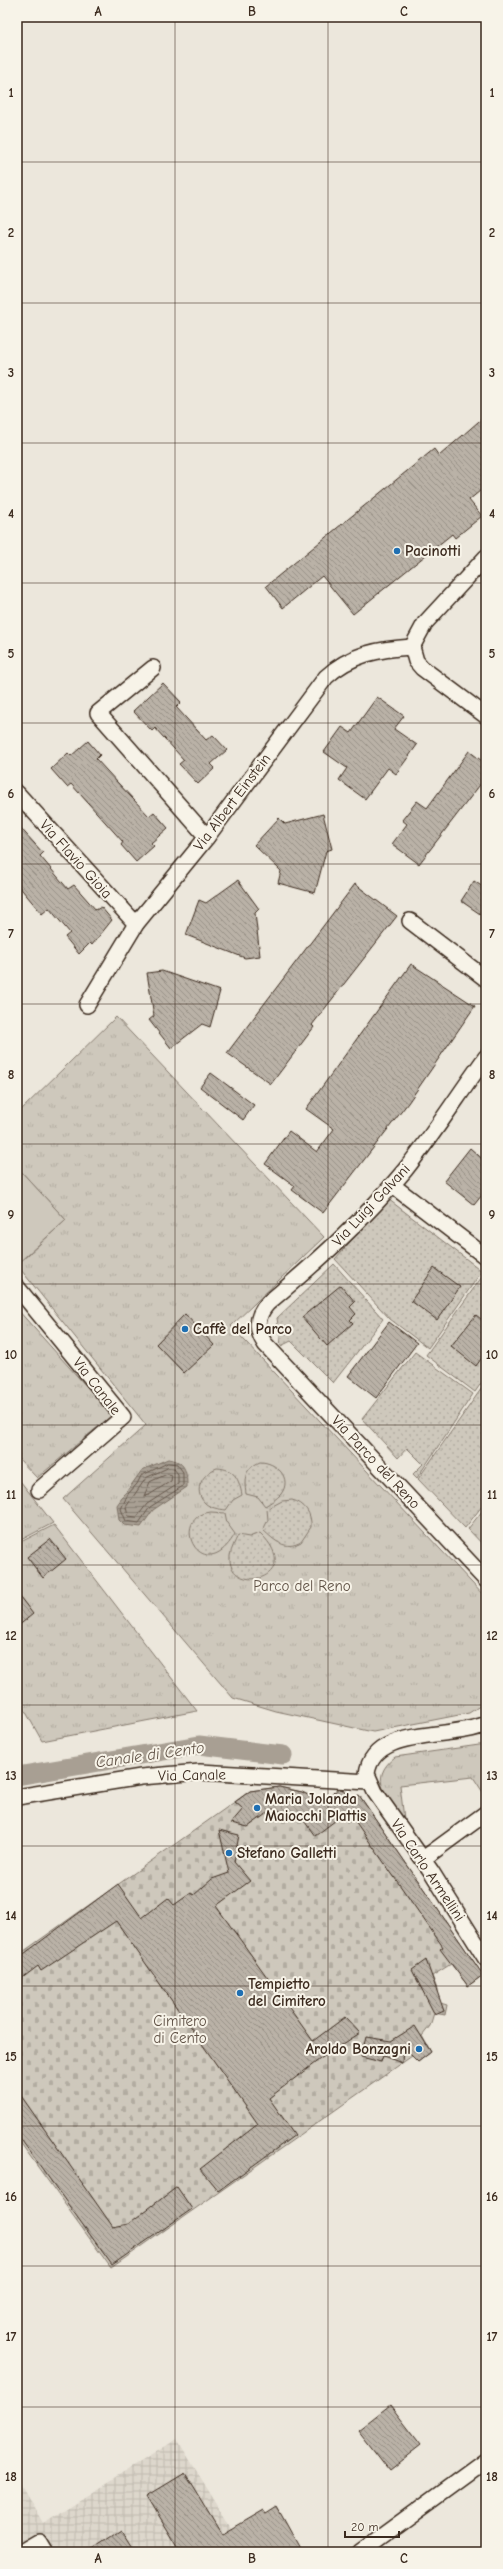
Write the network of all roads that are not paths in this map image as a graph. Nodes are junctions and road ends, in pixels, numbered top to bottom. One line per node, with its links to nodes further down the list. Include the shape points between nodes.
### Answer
1 (486, 557): 2 (street, via 425,623)
2 (412, 647): 4 (street, via 416,661 422,668); 6 (street, Via Albert Einstein, via 368,652 334,670 316,688)
3 (153, 668): 6 (street, via 98,713)
4 (486, 716)
5 (17, 793): 8 (street, Via Flavio Gioia)
6 (207, 837): 8 (street, Via Albert Einstein)
7 (410, 921): 9 (street)
8 (136, 924): 10 (street, Via Albert Einstein)
9 (486, 980)
10 (87, 1005)
11 (486, 1056): 12 (street, Via Luigi Galvani, via 418,1153)
12 (392, 1185): 13 (street); 15 (street, Via Luigi Galvani, via 324,1255 262,1309 258,1331)
13 (486, 1257)
14 (17, 1287): 16 (street, Via Canale, via 123,1417)
15 (265, 1344): 17 (street, Via Parco del Reno)
16 (39, 1490)
17 (486, 1580)
18 (486, 1724): 19 (street, via 468,1730 400,1740 385,1745 370,1761 367,1774)
19 (369, 1782): 20 (street, Via Canale, via 200,1772 141,1777); 22 (street, Via Carlo Armellini)
20 (17, 1797)
21 (486, 1813): 22 (street)
22 (423, 1859): 23 (street, Via Carlo Armellini)
23 (486, 1959)
24 (486, 2460): 27 (street)
25 (42, 2547): 26 (street)
26 (22, 2552)
27 (360, 2552)

